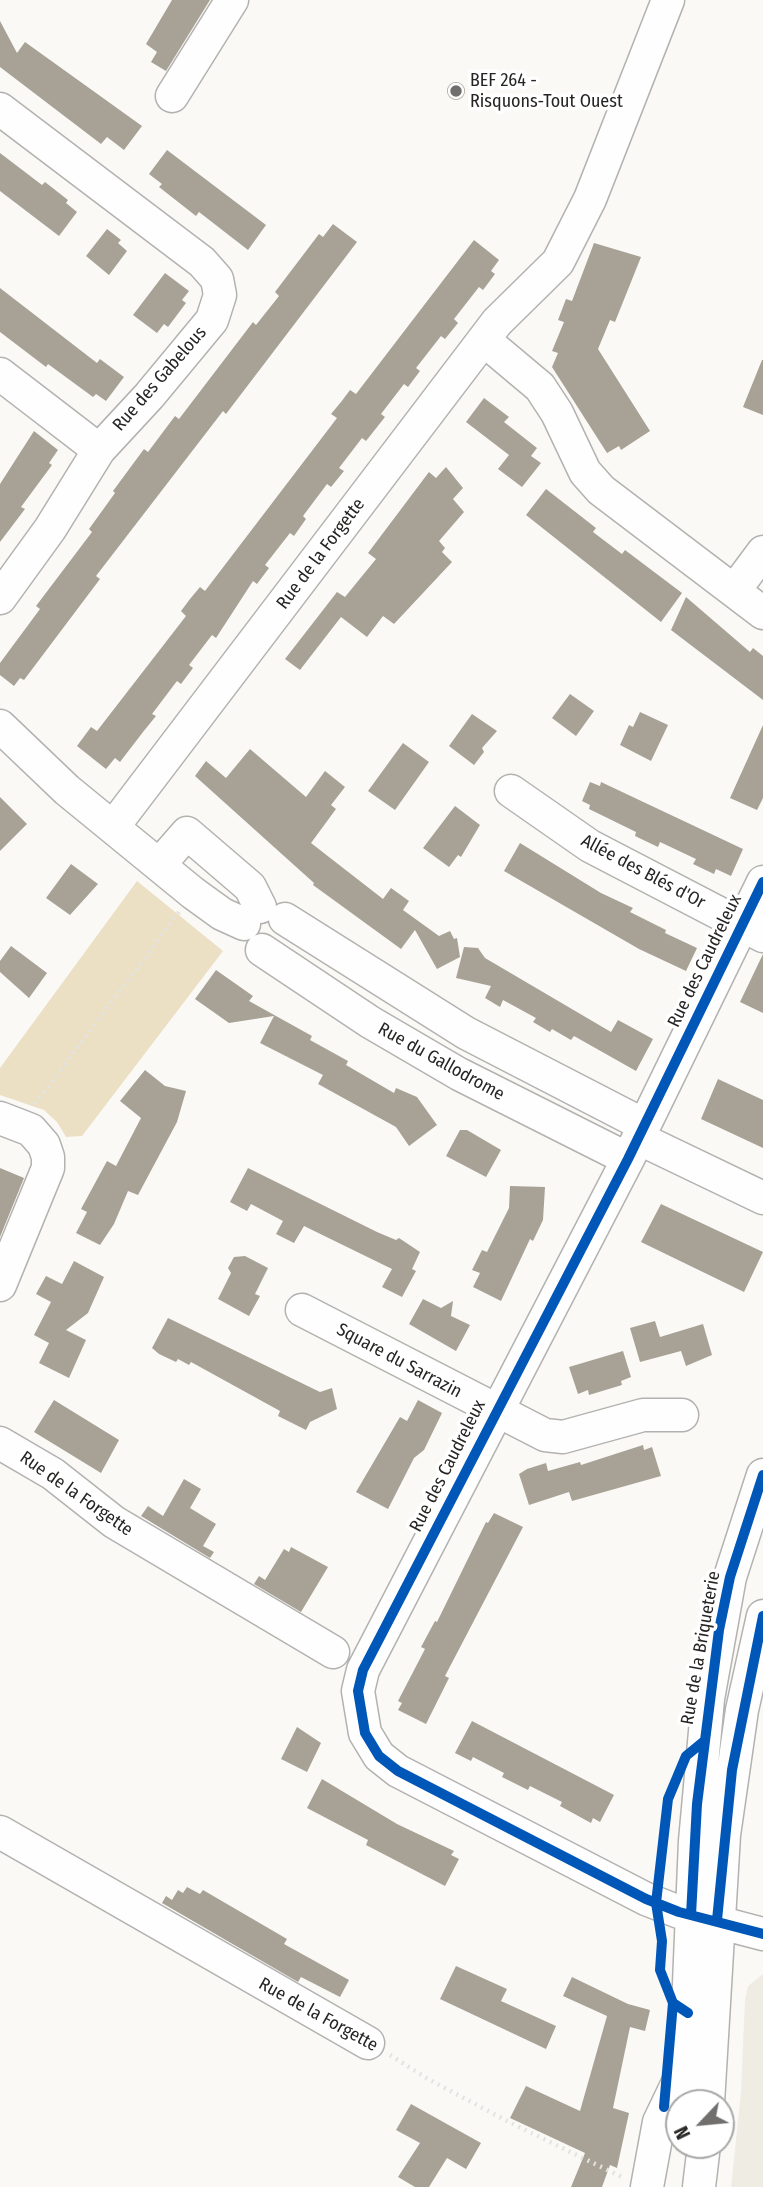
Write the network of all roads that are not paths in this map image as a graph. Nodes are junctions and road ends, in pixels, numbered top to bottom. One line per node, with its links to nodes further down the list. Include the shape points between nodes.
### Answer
1 (232, 0): 3 (street)
2 (668, 0): 5 (street, Rue de la Forgette, via 571,239 549,274)
3 (172, 96)
4 (0, 109): 7 (street, Rue des Gabelous, via 202,262 220,287 216,312 204,331)
5 (484, 340): 9 (street, via 540,387 592,482); 14 (street, Rue de la Forgette)
6 (0, 374): 7 (street)
7 (99, 450): 10 (street, Rue des Gabelous)
8 (763, 552): 9 (street)
9 (734, 591): 11 (street)
10 (0, 598)
11 (763, 613)
12 (0, 726): 14 (street)
13 (511, 791): 18 (street, Allée des Blés d'Or, via 590,846)
14 (113, 827): 15 (street)
15 (159, 865): 17 (street, via 222,915); 17 (street, via 187,833 250,887)
16 (763, 882): 18 (street, Rue des Caudreleux)
17 (263, 917): 20 (street, via 466,1033); 20 (street, Rue du Gallodrome, via 247,939 370,1022 459,1074)
18 (752, 931): 20 (street, Rue des Caudreleux)
19 (10, 1121): 22 (street, via 44,1144 48,1168)
20 (637, 1141): 21 (street); 24 (street, Rue des Caudreleux)
21 (759, 1207)
22 (0, 1285)
23 (302, 1310): 24 (street, Square du Sarrazin)
24 (495, 1412): 25 (street, Square du Sarrazin, via 555,1437 643,1415); 31 (street, Rue des Caudreleux, via 363,1670 358,1705 365,1733 379,1756 398,1771 646,1899)
25 (682, 1415)
26 (0, 1443): 29 (street, Rue de la Forgette, via 53,1474 114,1522)
27 (763, 1475): 31 (street, Rue de la Briqueterie, via 730,1577 719,1630 701,1767)
28 (763, 1616): 31 (street)
29 (333, 1652)
30 (0, 1832): 33 (street, Rue de la Forgette)
31 (704, 1918): 32 (street, Rue des Caudreleux); 34 (street); 36 (street)
32 (763, 1934)
33 (368, 2043)
34 (685, 2067): 35 (street); 39 (street, via 659,2122)
35 (684, 2089)
36 (708, 2089)
37 (680, 2159): 40 (street)
38 (702, 2159): 41 (street)
39 (639, 2184)
40 (677, 2187)
41 (699, 2187)

